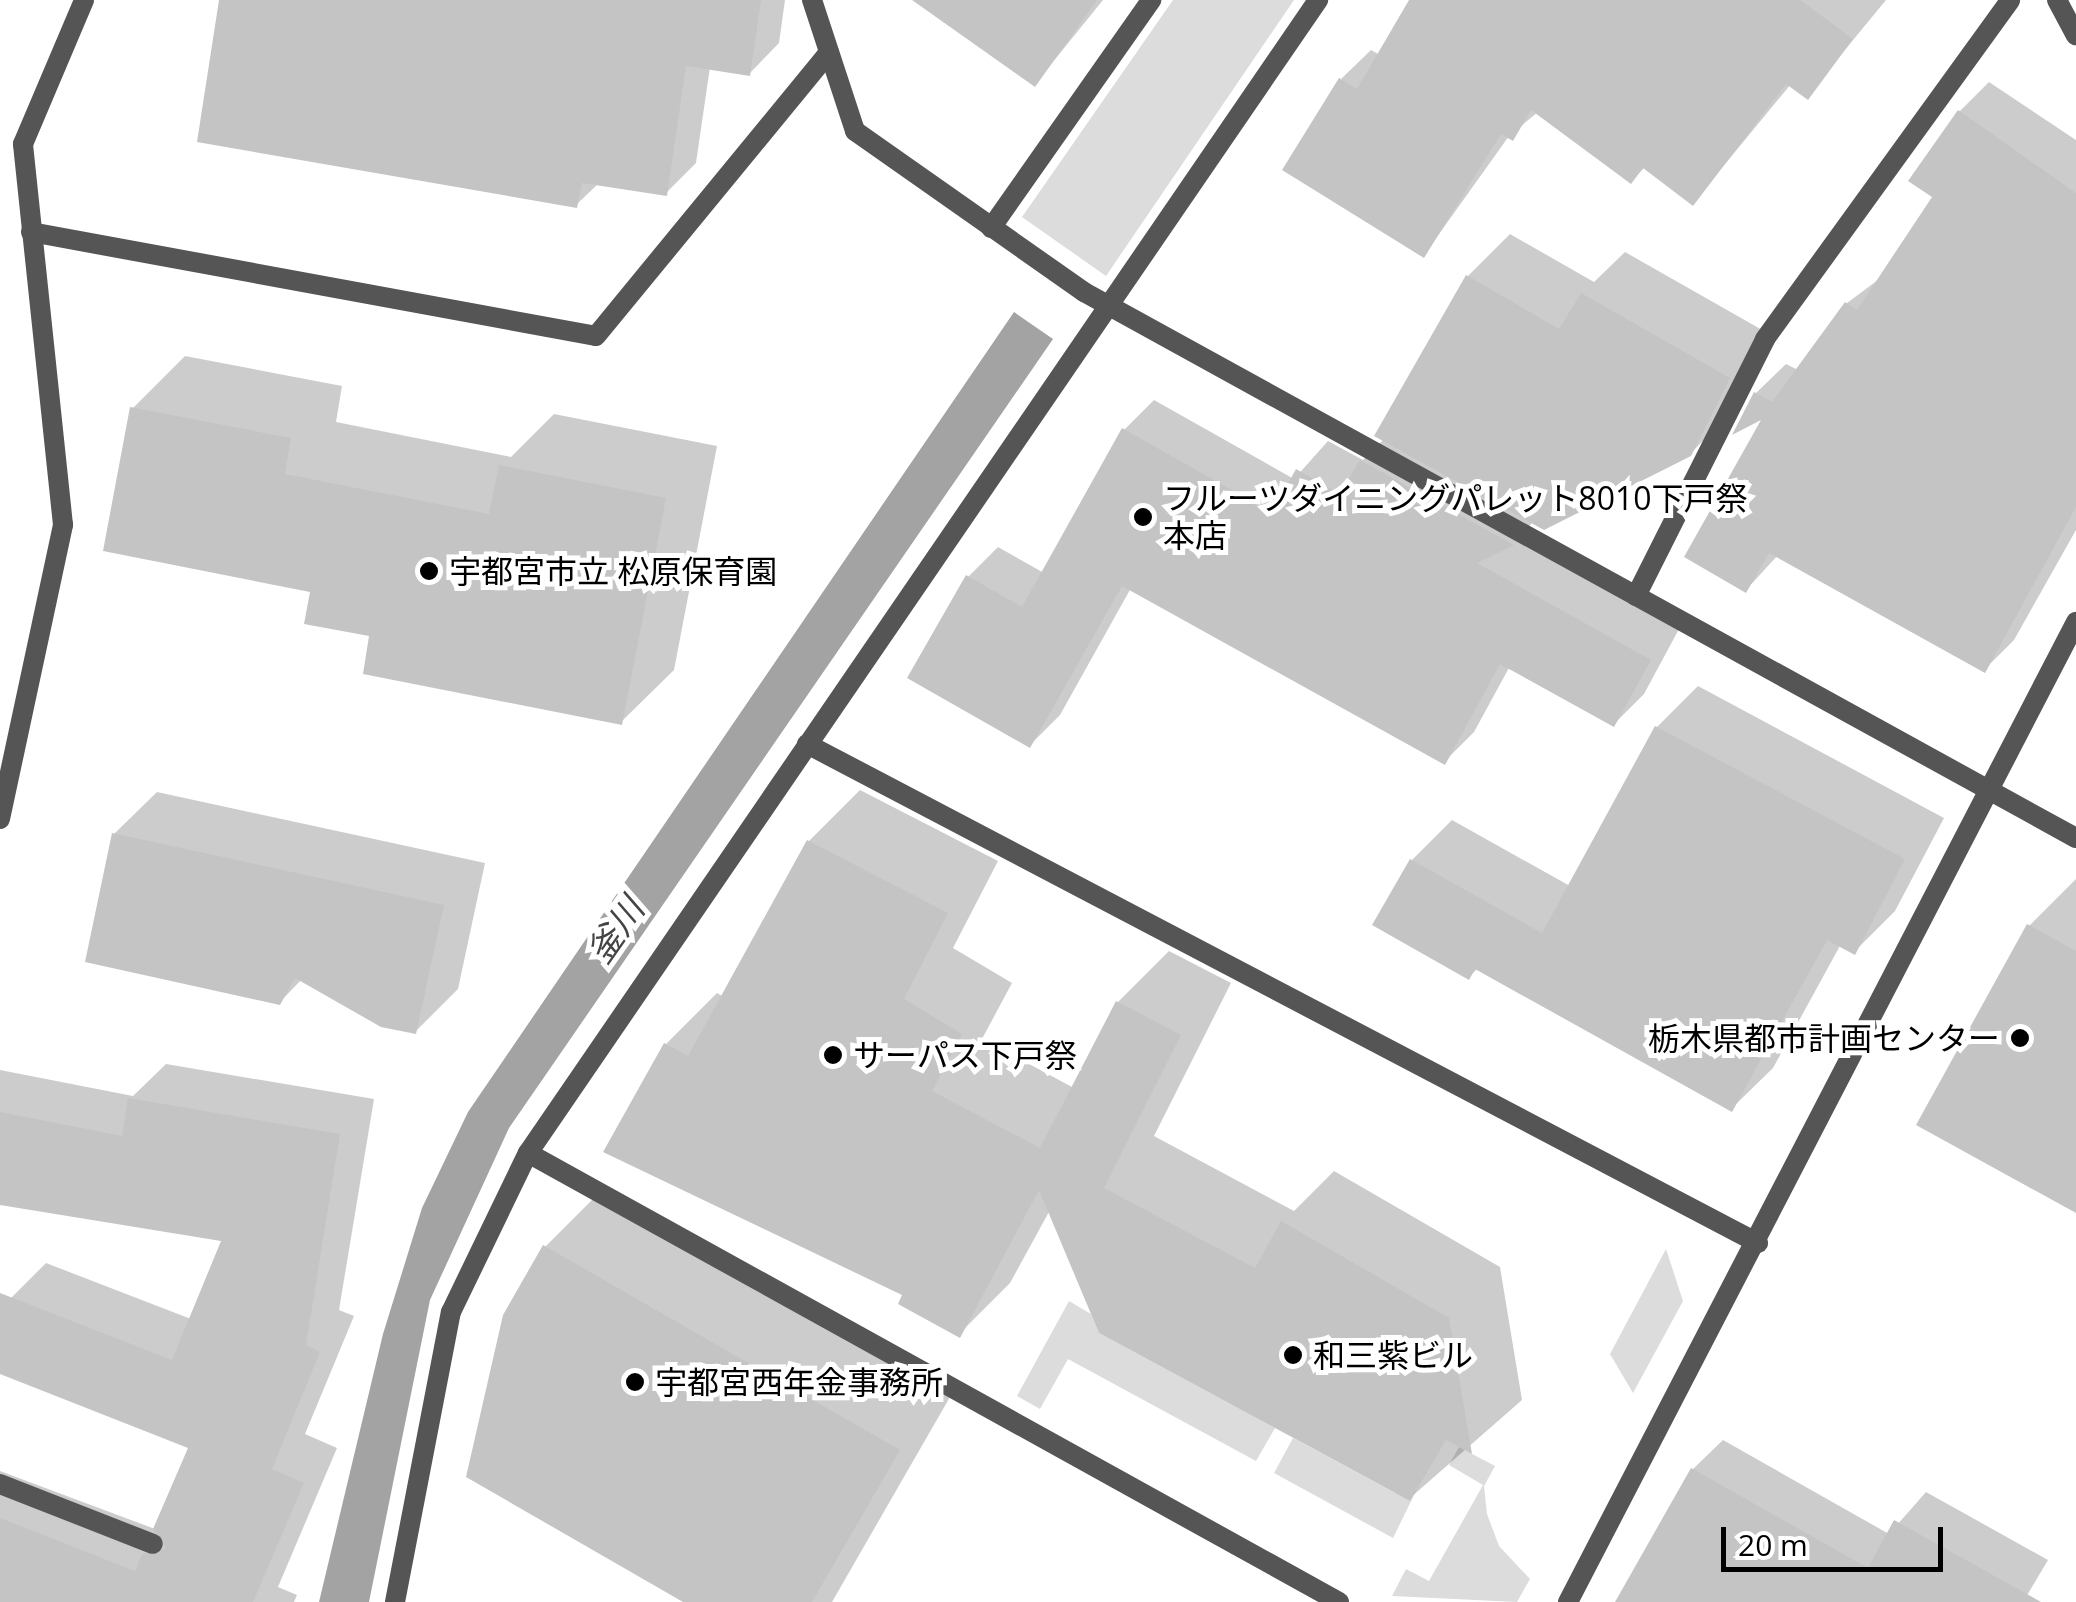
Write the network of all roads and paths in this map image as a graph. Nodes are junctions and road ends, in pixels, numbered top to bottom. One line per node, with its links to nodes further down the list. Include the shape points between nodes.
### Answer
1 (84, 0): 10 (street, via 22,144)
2 (812, 0): 8 (street)
3 (1151, 0): 9 (street)
4 (1318, 0): 11 (street)
5 (2010, 0): 12 (street, via 1765,339)
6 (2057, 0): 7 (street)
7 (2076, 35)
8 (829, 52): 9 (street, via 855,130); 10 (street, via 596,336)
9 (991, 228): 11 (street)
10 (32, 232): 16 (street, via 63,526)
11 (1105, 306): 12 (street); 14 (street)
12 (1636, 596): 15 (street)
13 (2076, 622): 15 (street)
14 (807, 744): 18 (street); 19 (street)
15 (1988, 787): 17 (street); 19 (street)
16 (0, 818)
17 (2076, 838)
18 (528, 1153): 22 (street, via 451,1312); 23 (street)
19 (1758, 1243): 24 (street)
20 (0, 1484): 21 (street)
21 (152, 1544)
22 (395, 1602)
23 (1339, 1602)
24 (1568, 1602)

